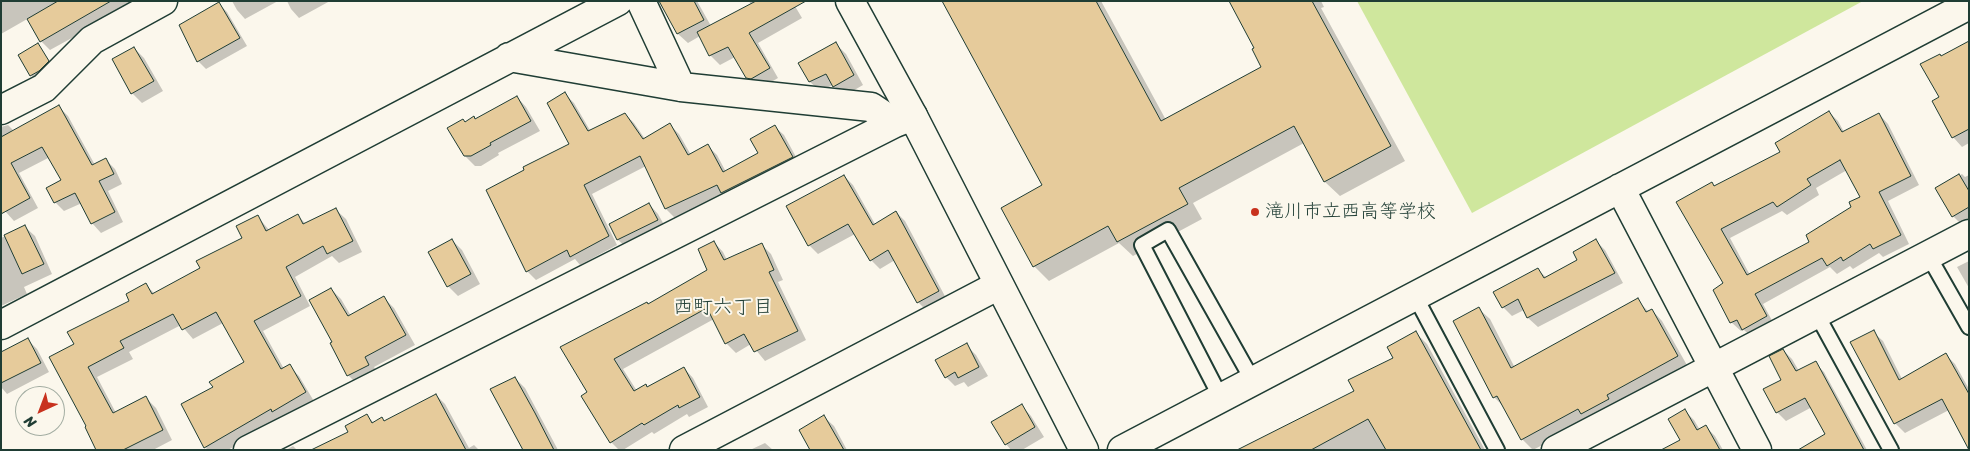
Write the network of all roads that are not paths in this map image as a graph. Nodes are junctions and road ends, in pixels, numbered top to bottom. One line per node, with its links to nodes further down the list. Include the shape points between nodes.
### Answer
1 (163, 1): 8 (street, via 92,40 44,88)
2 (618, 1): 6 (street)
3 (641, 1): 7 (street)
4 (850, 1): 9 (street)
5 (1968, 3): 10 (street)
6 (509, 57): 7 (street); 16 (street)
7 (681, 87): 9 (street, via 871,107)
8 (1, 110)
9 (904, 120): 13 (street); 21 (street)
10 (1620, 188): 14 (street); 18 (street)
11 (1969, 234): 12 (street)
12 (1928, 255): 15 (street); 17 (lane)
13 (999, 284): 22 (street); 23 (street)
14 (1415, 296): 19 (street); 25 (lane)
15 (1816, 313): 18 (street); 28 (lane)
16 (1, 325)
17 (1969, 327)
18 (1714, 367): 26 (street); 27 (street)
19 (1253, 381): 20 (street); 20 (lane, via 1168,230 1142,245)
20 (1221, 398): 24 (street)
21 (248, 450)
22 (684, 450)
23 (1084, 450)
24 (1122, 450)
25 (1497, 450)
26 (1556, 450)
27 (1757, 450)
28 (1891, 450)

